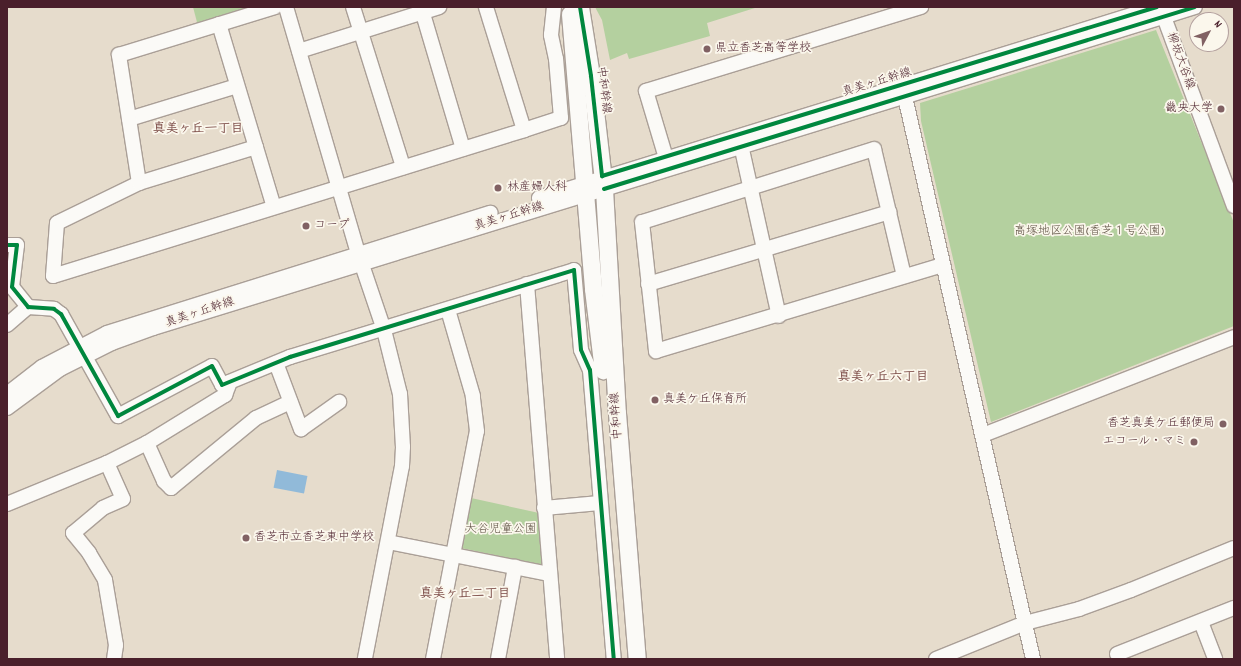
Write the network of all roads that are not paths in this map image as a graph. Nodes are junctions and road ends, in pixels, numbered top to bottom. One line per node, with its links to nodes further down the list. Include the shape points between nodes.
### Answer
1 (275, 7): 13 (street)
2 (286, 7): 15 (street)
3 (353, 7): 14 (street)
4 (438, 7): 11 (street)
5 (486, 7): 19 (street)
6 (554, 7): 19 (street, via 551,35 556,59 561,118)
7 (569, 7): 28 (main road, 中和幹線)
8 (580, 7): 26 (main road, 中和幹線)
9 (1195, 7): 12 (street, 真美ヶ丘幹線)
10 (913, 8): 23 (street, via 646,91)
11 (422, 9): 14 (street); 22 (street)
12 (1160, 10): 17 (street, 真美ヶ丘幹線); 30 (street, 柳坂大谷線)
13 (219, 24): 16 (street); 18 (street, via 119,55)
14 (360, 31): 15 (street); 24 (street)
15 (299, 51): 27 (street)
16 (237, 86): 18 (street); 21 (street)
17 (903, 91): 20 (street, 真美ヶ丘幹線); 23 (street, 真美ヶ丘幹線); 36 (street)
18 (129, 119): 25 (street)
19 (524, 130): 22 (street)
20 (741, 145): 26 (street, 真美ヶ丘幹線); 29 (street)
21 (256, 148): 25 (street); 31 (street)
22 (463, 149): 24 (street)
23 (666, 158): 26 (street, 真美ヶ丘幹線)
24 (404, 167): 27 (street)
25 (139, 183): 31 (street, via 57,222 52,276)
26 (603, 183): 28 (street, 真美ヶ丘幹線); 75 (main road, 中和幹線, via 617,413)
27 (339, 188): 31 (street); 35 (street)
28 (585, 188): 35 (street, 真美ヶ丘幹線); 74 (main road, 中和幹線)
29 (750, 188): 32 (street, via 874,149); 34 (street); 39 (street, via 642,222)
30 (1234, 206)
31 (274, 207)
32 (889, 212): 34 (street); 37 (street)
33 (7, 245): 40 (street, via 17,245 12,287)
34 (764, 249): 39 (street); 42 (street)
35 (360, 258): 44 (street); 46 (street, 真美ヶ丘幹線, via 151,317)
36 (943, 265): 37 (street); 53 (street)
37 (904, 276): 42 (street)
38 (527, 284): 41 (street); 56 (street, via 574,270 581,350 590,370); 58 (street)
39 (648, 284): 42 (street, via 656,351)
40 (28, 307): 43 (street); 46 (street, via 54,309 65,319)
41 (448, 310): 44 (street); 61 (street, via 473,396 477,431)
42 (779, 316)
43 (7, 325)
44 (384, 330): 47 (street); 59 (street, via 400,394 403,447)
45 (1234, 338): 53 (street)
46 (83, 350): 48 (street, via 118,416 212,366 222,385); 49 (street, 真美ヶ丘幹線, via 42,367); 52 (street, 真美ヶ丘幹線)
47 (276, 362): 48 (street); 50 (street)
48 (230, 382): 54 (street, via 225,395)
49 (7, 394)
50 (291, 402): 51 (street, via 301,429); 54 (street, via 256,418 171,488 164,481)
51 (339, 402)
52 (7, 408)
53 (983, 435): 66 (street)
54 (147, 443): 55 (street)
55 (107, 463): 57 (street); 68 (street, via 123,499 103,508 73,533 105,580 116,645)
56 (600, 503): 58 (street); 73 (street)
57 (7, 504)
58 (544, 508): 63 (street)
59 (388, 542): 61 (street); 69 (street)
60 (1234, 548): 66 (street, via 1079,609)
61 (453, 554): 62 (street); 70 (street)
62 (515, 568): 63 (street); 71 (street)
63 (550, 574): 72 (street)
64 (1234, 608): 65 (street)
65 (1201, 622): 67 (street); 78 (street)
66 (1025, 623): 76 (street); 77 (street)
67 (1115, 657)
68 (114, 659)
69 (365, 659)
70 (433, 659)
71 (498, 659)
72 (557, 659)
73 (614, 659)
74 (627, 659)
75 (637, 659)
76 (936, 659)
77 (1033, 659)
78 (1215, 659)

